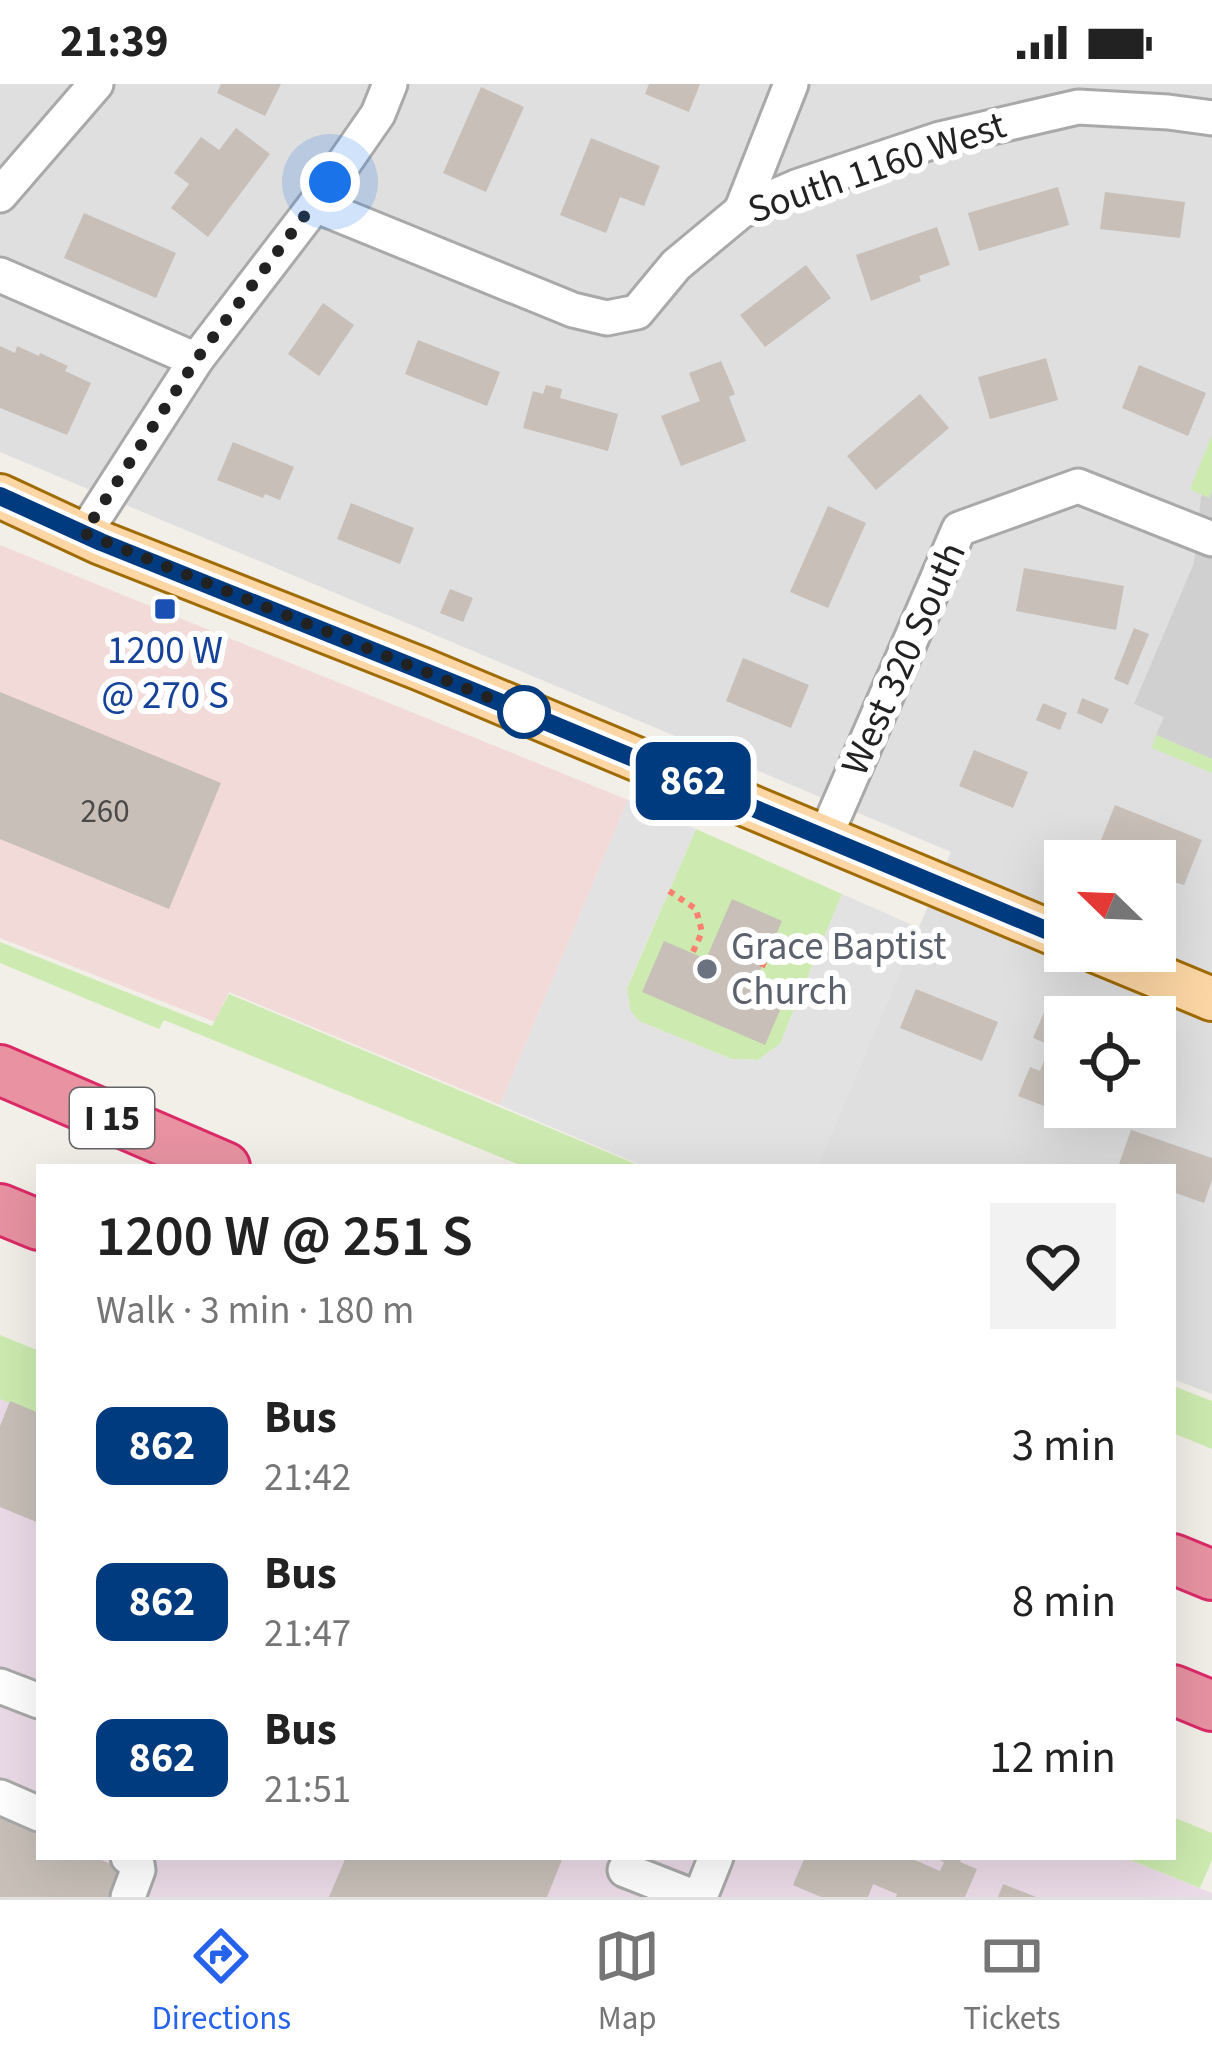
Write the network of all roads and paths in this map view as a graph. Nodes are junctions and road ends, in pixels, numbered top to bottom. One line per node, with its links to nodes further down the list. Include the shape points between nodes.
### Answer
1 (96, 84): 6 (street)
2 (390, 84): 7 (street)
3 (791, 84): 8 (street)
4 (1173, 98): 5 (street, South 1160 West); 8 (street, South 1160 West, via 1078,107 940,139)
5 (1212, 118)
6 (0, 195)
7 (315, 205): 8 (street, South 1160 West, via 607,318 638,312 676,265); 10 (street)
8 (741, 211)
9 (0, 274): 10 (street)
10 (196, 360): 12 (street)
11 (0, 496): 12 (main road)
12 (84, 533): 14 (main road)
13 (1212, 539): 14 (street, West 320 South, via 1078,487 959,529)
14 (825, 837): 16 (main road)
15 (669, 891): 18 (path, via 696,909 702,932)
16 (1044, 929)
17 (819, 951): 20 (path, via 766,958)
18 (692, 954)
19 (1146, 972): 21 (main road)
20 (757, 978)
21 (1212, 1000)
22 (0, 1070): 23 (highway, I 15)
23 (218, 1164)
24 (0, 1208): 25 (highway)
25 (36, 1224)
26 (1176, 1560): 27 (highway)
27 (1212, 1575)
28 (0, 1686): 30 (street)
29 (1176, 1691): 31 (highway)
30 (36, 1700)
31 (1212, 1706)
32 (0, 1798): 33 (street)
33 (36, 1813)
34 (132, 1860): 37 (street, via 138,1870)
35 (715, 1860): 38 (street)
36 (623, 1875): 38 (street)
37 (128, 1897)
38 (697, 1897)

